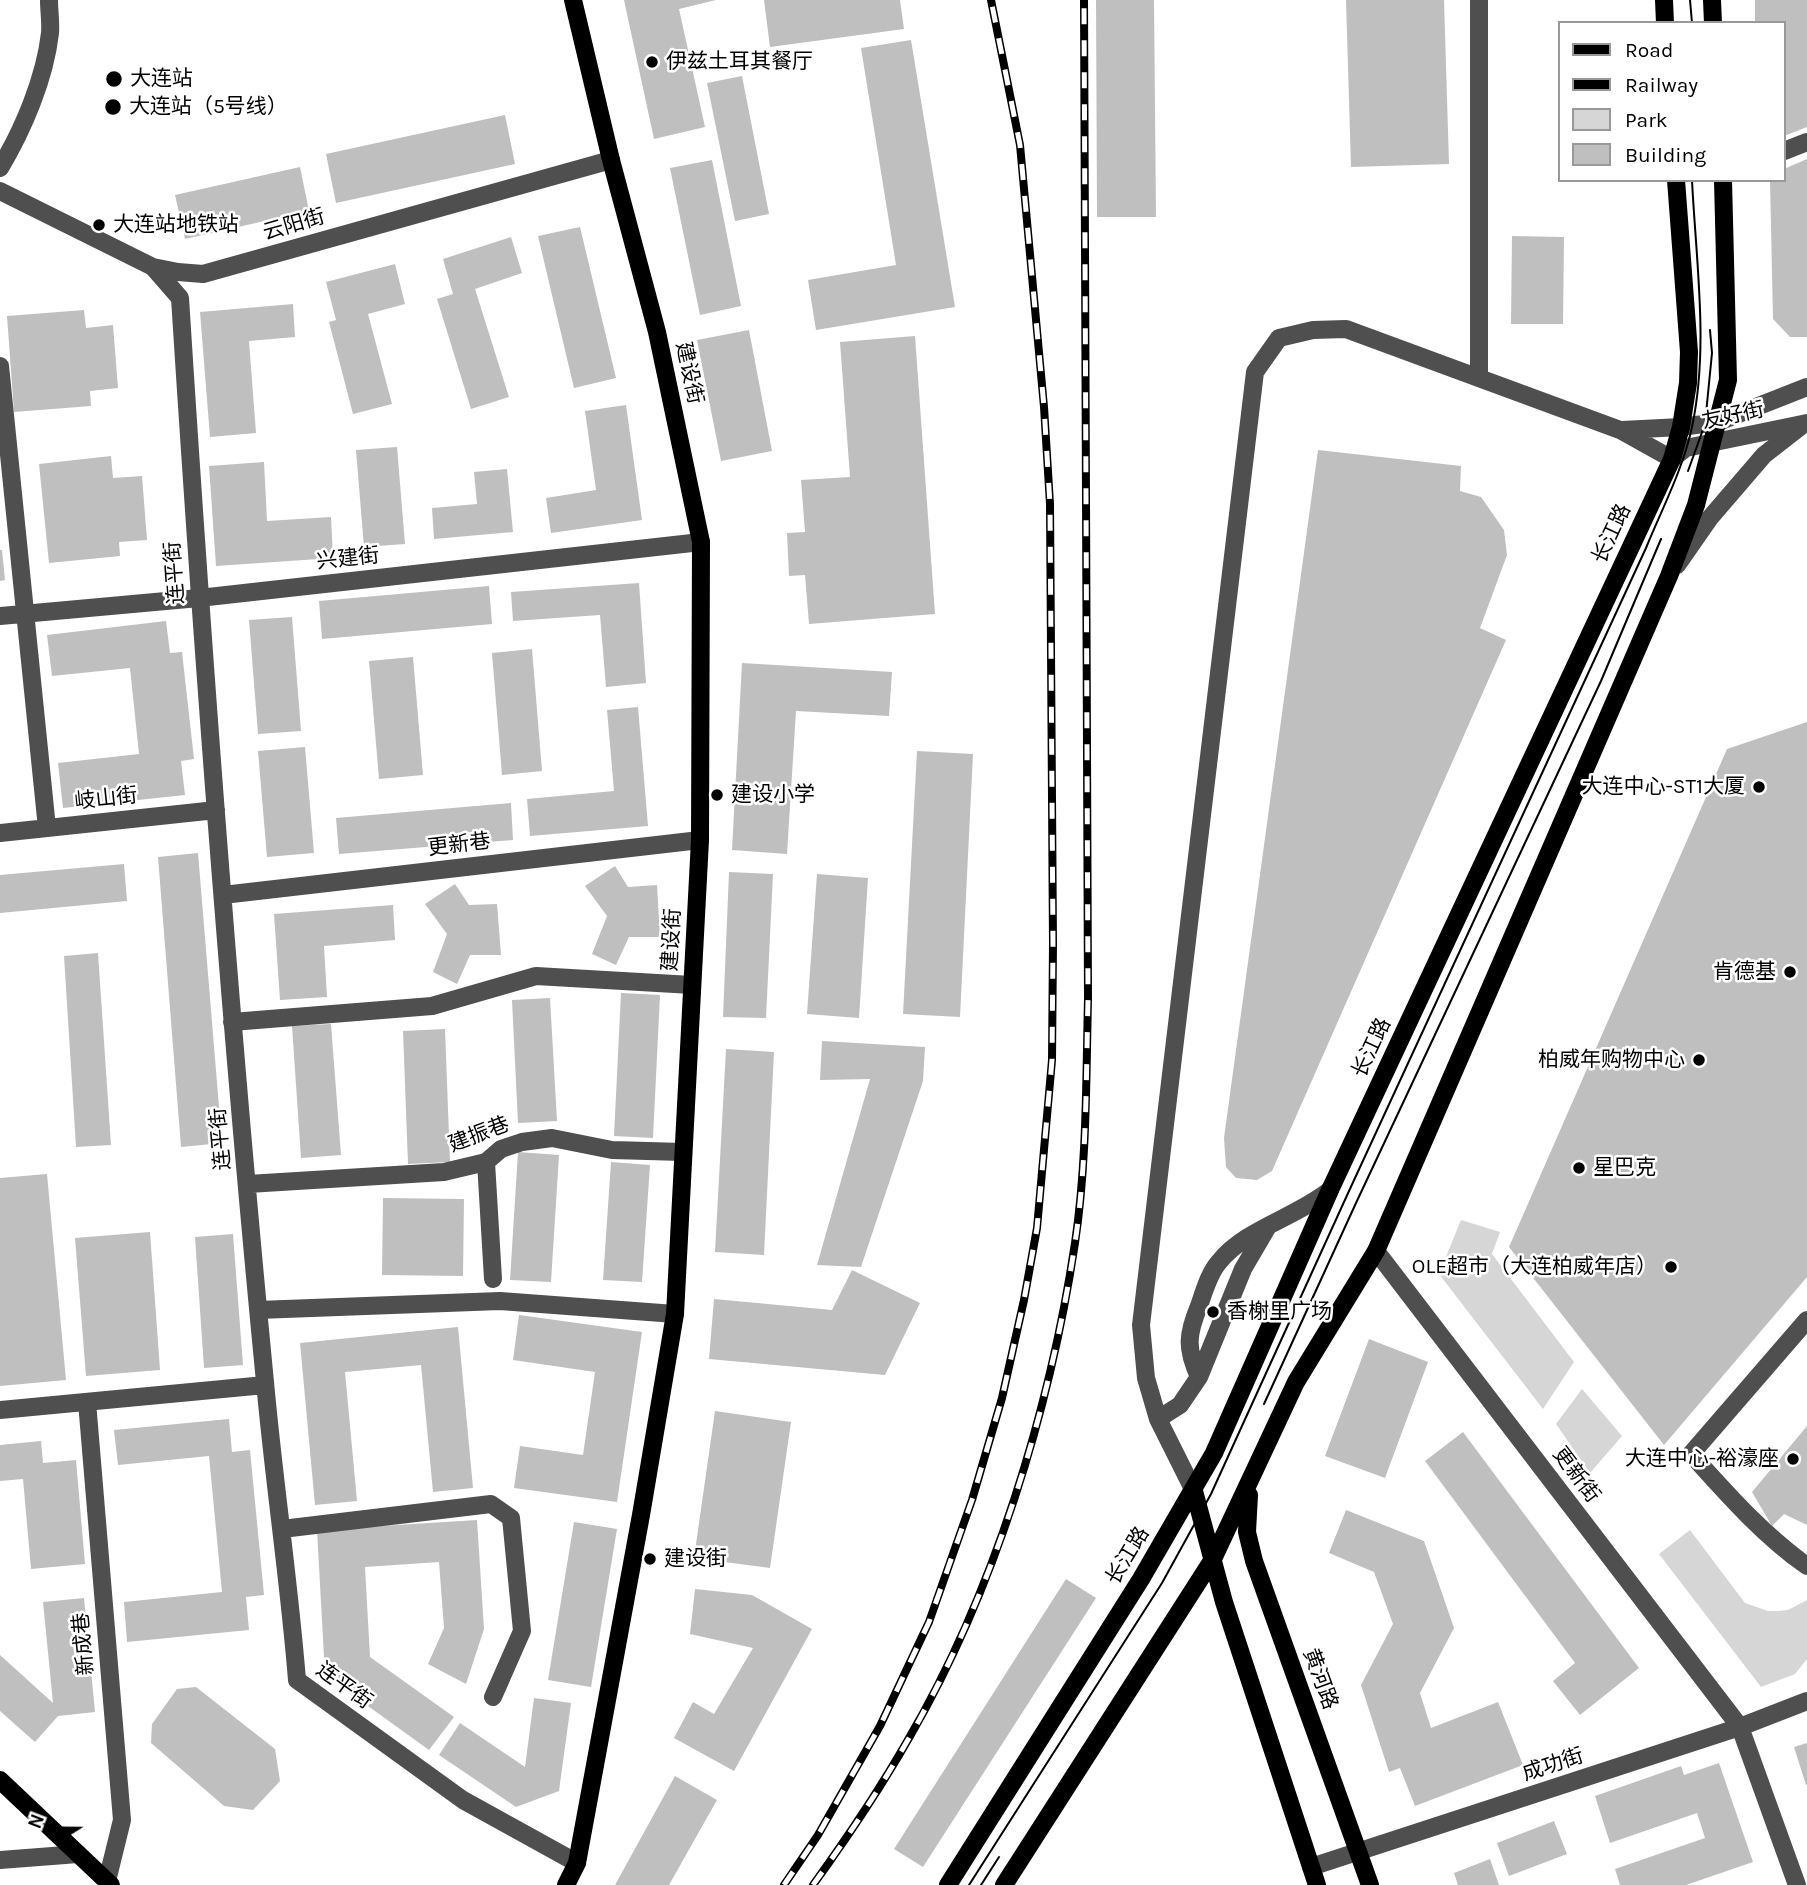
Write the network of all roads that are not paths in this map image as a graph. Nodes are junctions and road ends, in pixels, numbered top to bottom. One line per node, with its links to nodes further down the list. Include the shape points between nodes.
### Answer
1 (49, 0): 11 (street, via 50,33 37,89 17,140)
2 (573, 0): 10 (main road, 建设街)
3 (1479, 0): 17 (street)
4 (1664, 0): 6 (main road)
5 (1712, 0): 7 (main road)
6 (1665, 21)
7 (1713, 21)
8 (1807, 142): 9 (street)
9 (1786, 150)
10 (611, 160): 15 (street, 云阳街, via 204,274); 26 (main road, 建设街, via 657,332)
11 (0, 168)
12 (1676, 182): 22 (main road, 长江路, via 1689,352)
13 (1723, 182): 20 (main road, via 1728,380)
14 (0, 191): 15 (street, 云阳街)
15 (153, 267): 28 (street, 连平街, via 180,298)
16 (0, 366): 18 (street)
17 (1479, 377): 23 (street); 52 (street, via 1346,329 1279,338 1255,372 1141,1325 1146,1378)
18 (1, 385): 29 (street)
19 (1807, 387): 20 (street, 友好街)
20 (1718, 422): 22 (street, 友好街); 24 (main road)
21 (1805, 424): 24 (street, 友好街); 27 (street, via 1764,455 1709,519)
22 (1681, 428): 23 (street, 友好街); 25 (main road, 长江路)
23 (1620, 430): 25 (street)
24 (1714, 443): 25 (street, 友好街, via 1686,449); 27 (main road)
25 (1672, 459): 41 (main road, 长江路)
26 (701, 542): 28 (street, 兴建街); 34 (main road, 建设街)
27 (1669, 576): 43 (main road)
28 (199, 598): 29 (street, 兴建街); 31 (street, 连平街)
29 (25, 614): 30 (street, 兴建街); 32 (street)
30 (0, 616)
31 (216, 810): 32 (street, 岐山街); 35 (street, 连平街)
32 (47, 828): 33 (street, 岐山街)
33 (0, 833)
34 (700, 840): 35 (street, 更新巷); 36 (main road, 建设街)
35 (223, 895): 37 (street, 连平街)
36 (692, 985): 37 (street, via 536,976 432,1006); 38 (main road, 建设街)
37 (232, 1022): 40 (street, 连平街)
38 (683, 1152): 39 (street, 建振巷, via 612,1150 552,1138 501,1149); 46 (main road, 建设街)
39 (486, 1162): 40 (street, 建振巷, via 444,1172); 44 (street)
40 (248, 1184): 45 (street, 连平街)
41 (1330, 1190): 42 (street, via 1313,1205); 54 (main road, 长江路)
42 (1267, 1228): 48 (street, via 1243,1269); 48 (street, via 1239,1243 1217,1264 1188,1342)
43 (1377, 1251): 53 (main road, via 1296,1382); 62 (street, 更新街)
44 (494, 1279)
45 (258, 1310): 46 (street, via 500,1301); 49 (street, 连平街)
46 (675, 1314): 67 (main road, 建设街)
47 (1807, 1320): 57 (street, via 1691,1454 1743,1511)
48 (1199, 1377): 52 (street, via 1180,1405)
49 (265, 1385): 50 (street); 55 (street, 连平街)
50 (87, 1402): 51 (street); 69 (street, 新成巷, via 122,1820)
51 (0, 1410)
52 (1158, 1419): 54 (street)
53 (1250, 1484): 56 (main road); 64 (main road, 黄河路, via 1247,1532 1254,1561)
54 (1194, 1491): 56 (main road); 71 (main road, 长江路)
55 (282, 1529): 59 (street, via 491,1504 510,1518 523,1631); 67 (street, 连平街, via 297,1680 463,1800)
56 (1213, 1559): 68 (main road); 72 (main road)
57 (1807, 1566)
58 (1807, 1685): 61 (street)
59 (493, 1697)
60 (1807, 1701): 61 (street, 成功街)
61 (1787, 1708): 62 (street, 成功街)
62 (1740, 1727): 64 (street, 成功街); 75 (street, 更新街)
63 (0, 1780): 65 (main road)
64 (1358, 1852): 68 (street, 成功街); 74 (main road, 黄河路)
65 (78, 1854): 66 (street); 69 (main road)
66 (0, 1860)
67 (578, 1863): 70 (main road, 建设街)
68 (1311, 1867): 73 (main road)
69 (109, 1883)
70 (566, 1885)
71 (948, 1885)
72 (1004, 1885)
73 (1317, 1885)
74 (1370, 1885)
75 (1797, 1885)

